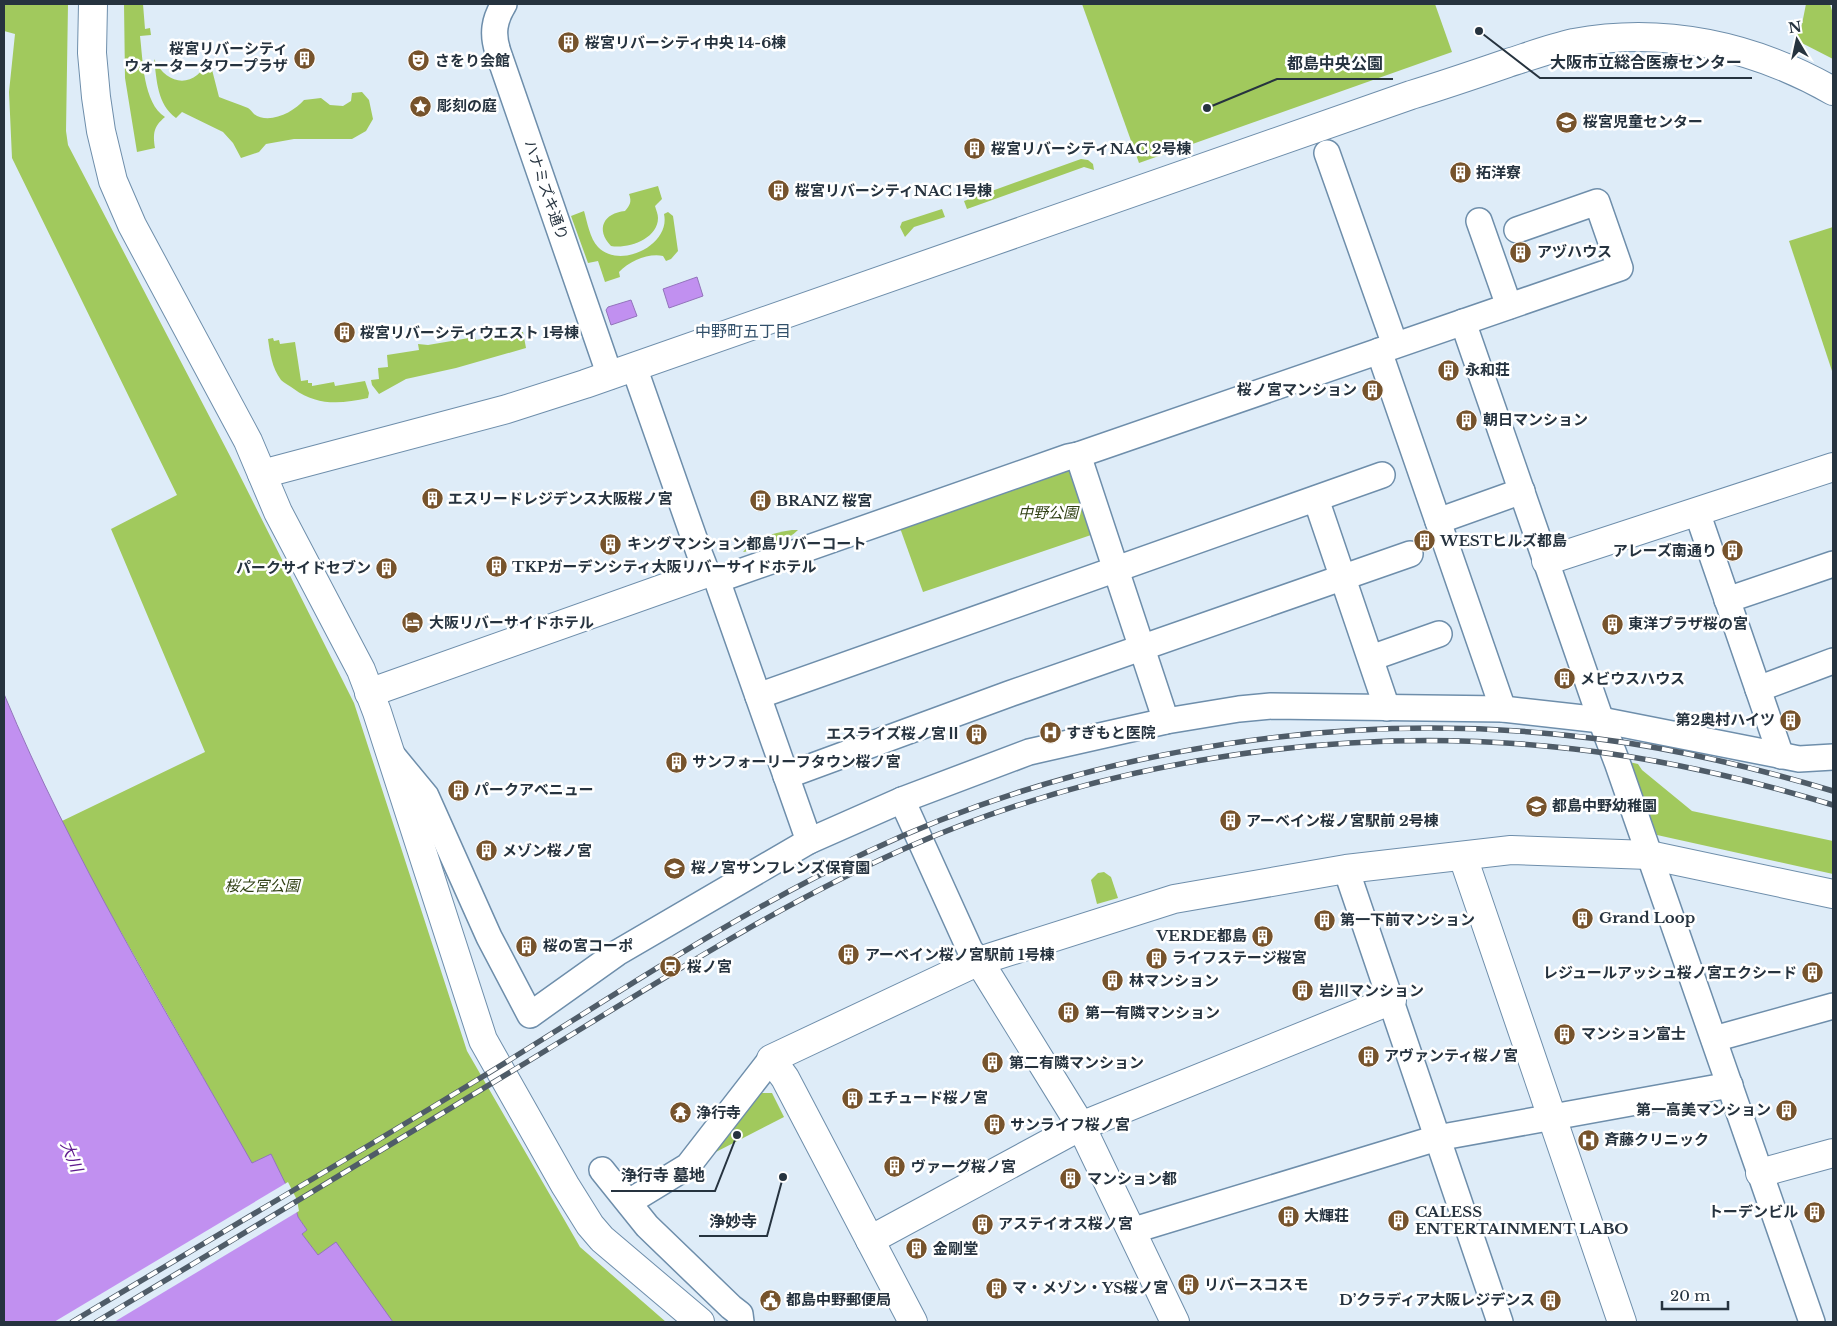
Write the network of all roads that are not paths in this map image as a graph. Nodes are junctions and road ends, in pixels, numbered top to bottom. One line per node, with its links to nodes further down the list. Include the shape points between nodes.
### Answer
1 (93, 4): 13 (street, via 92,52 96,97 100,131 113,180 132,225 248,441)
2 (504, 4): 10 (street, ハナミズキ通り, via 495,22 498,52)
3 (1833, 90): 10 (street, via 1768,60 1717,44 1658,37 1574,43 1402,99)
4 (1327, 153): 9 (street)
5 (1479, 221): 7 (street)
6 (1516, 230): 7 (street, via 1597,202 1620,268)
7 (1509, 306): 8 (street)
8 (1463, 322): 9 (street); 15 (street)
9 (1387, 348): 11 (street); 18 (street)
10 (622, 371): 13 (street, via 507,409); 23 (street, ハナミズキ通り)
11 (1078, 455): 22 (street); 23 (street)
12 (1833, 467): 17 (street)
13 (262, 474): 31 (street, via 278,512 361,670)
14 (1382, 475): 16 (street)
15 (1522, 491): 18 (street); 20 (street)
16 (1316, 499): 22 (street); 24 (street)
17 (1697, 512): 20 (street); 25 (street)
18 (1438, 521): 34 (street)
19 (1410, 554): 24 (street)
20 (1546, 561): 35 (street)
21 (1833, 564): 25 (street)
22 (1115, 570): 27 (street); 32 (street)
23 (712, 577): 31 (street); 32 (street, ハナミズキ通り)
24 (1344, 578): 27 (street); 28 (street)
25 (1727, 600): 30 (street)
26 (1439, 634): 28 (street)
27 (1142, 648): 36 (street); 40 (street)
28 (1371, 658): 33 (street)
29 (1833, 661): 30 (street)
30 (1758, 689): 38 (street)
31 (369, 693): 37 (street)
32 (758, 696): 40 (street, ハナミズキ通り)
33 (1387, 708): 34 (street); 36 (street, via 1271,706)
34 (1503, 709): 35 (street)
35 (1600, 720): 38 (street); 43 (street)
36 (1166, 721): 41 (street, via 1029,752)
37 (389, 751): 42 (street, via 426,796 489,938 530,1015 617,953); 62 (street, via 486,1045 590,1225 602,1239)
38 (1781, 756): 39 (street, via 1799,760)
39 (1833, 757)
40 (786, 776): 42 (street, ハナミズキ通り)
41 (902, 800): 42 (street); 47 (street, via 970,950)
42 (809, 841)
43 (1649, 854): 44 (street, via 1511,850); 46 (street); 50 (street)
44 (1463, 857): 45 (street); 53 (street)
45 (1346, 869): 47 (street, via 1174,899); 48 (street)
46 (1833, 894)
47 (980, 960): 51 (street); 54 (street)
48 (1392, 1000): 54 (street); 55 (street)
49 (1833, 1006): 50 (street)
50 (1714, 1039): 52 (street)
51 (771, 1059): 59 (street, via 688,1166); 61 (street, via 785,1078)
52 (1730, 1085): 53 (street); 58 (street)
53 (1552, 1118): 55 (street); 67 (street)
54 (1080, 1126): 60 (street); 61 (street)
55 (1437, 1138): 60 (street); 66 (street)
56 (1833, 1153): 58 (street)
57 (602, 1170): 59 (street)
58 (1760, 1173): 68 (street)
59 (629, 1202): 63 (street, via 647,1226 740,1314)
60 (1131, 1230): 65 (street)
61 (870, 1240): 64 (street)
62 (700, 1322)
63 (741, 1322)
64 (913, 1322)
65 (1175, 1322)
66 (1500, 1322)
67 (1622, 1322)
68 (1812, 1322)

